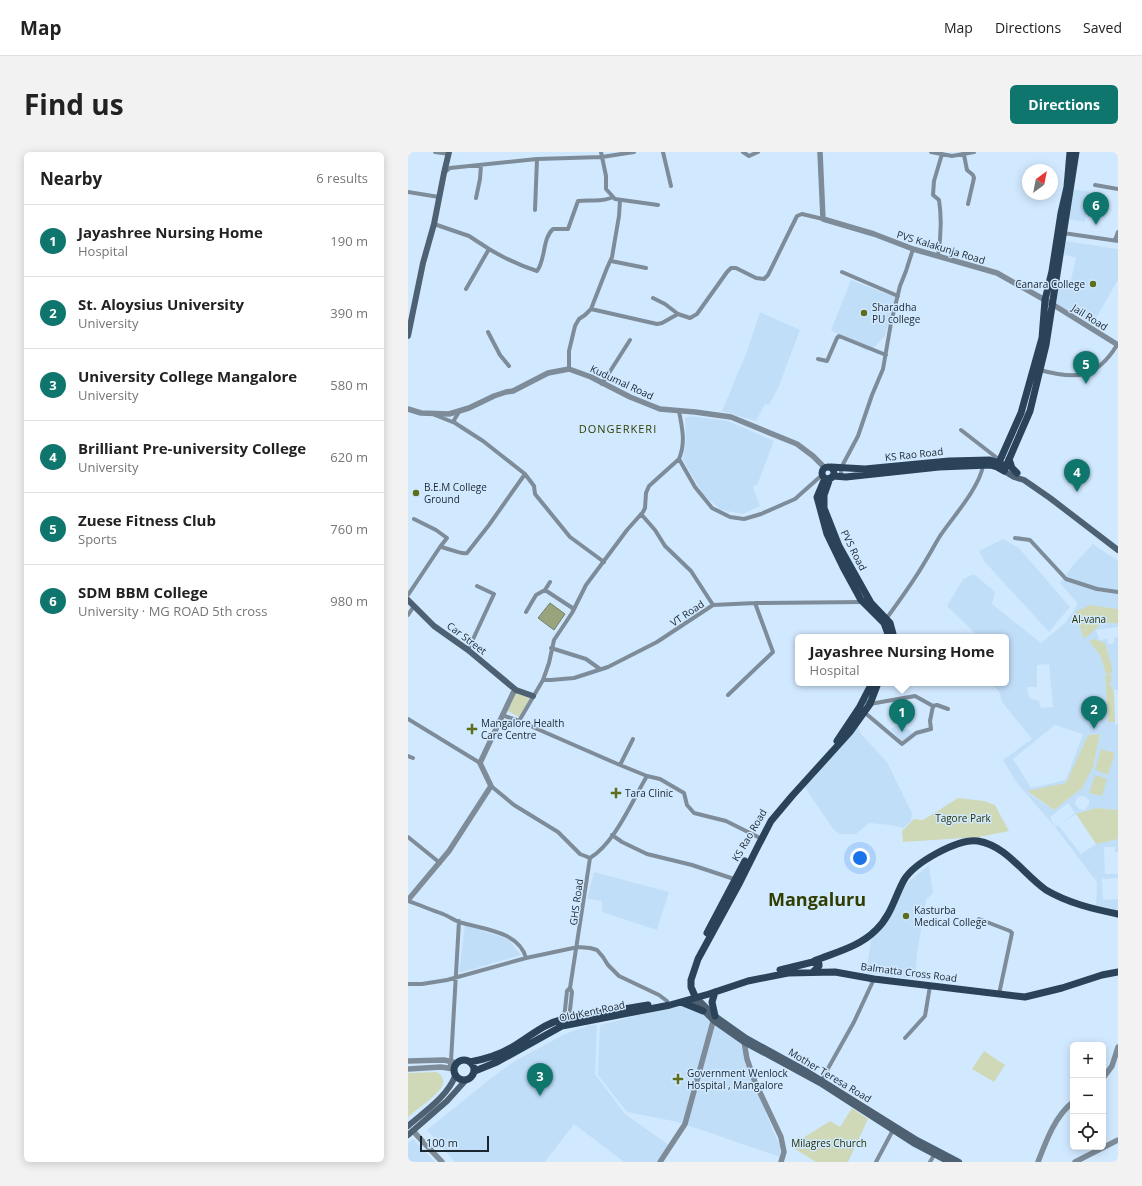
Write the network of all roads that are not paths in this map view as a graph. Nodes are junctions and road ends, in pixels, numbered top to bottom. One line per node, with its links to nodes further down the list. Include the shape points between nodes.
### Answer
1 (435, 152): 11 (street)
2 (634, 152): 12 (street)
3 (664, 152): 19 (street)
4 (743, 152): 5 (street, via 749,156)
5 (758, 152)
6 (820, 152): 29 (street)
7 (931, 152): 13 (street)
8 (974, 152): 14 (street)
9 (1070, 152): 43 (main road, via 1067,187)
10 (1076, 152): 32 (main road)
11 (449, 153): 17 (main road)
12 (601, 154): 15 (street); 22 (street, via 606,189)
13 (942, 154): 14 (street); 36 (street, via 933,188 933,195 939,200 941,216)
14 (964, 154): 27 (street, via 968,170 974,178)
15 (537, 159): 16 (street); 28 (street)
16 (480, 165): 17 (street, via 450,168); 24 (street)
17 (444, 173): 23 (main road)
18 (1095, 185): 20 (street)
19 (670, 186)
20 (1118, 188)
21 (408, 192): 23 (street)
22 (613, 196): 25 (street, via 615,200); 34 (street, via 605,201 578,201 568,229 553,229 548,233 541,266 537,271)
23 (439, 197): 30 (main road)
24 (476, 198)
25 (620, 200): 26 (street); 37 (street)
26 (658, 204)
27 (968, 204)
28 (535, 210)
29 (823, 219): 35 (street, PVS Kalakunja Road, via 874,234); 46 (street, PVS Kalakunja Road, via 802,214 797,216 764,279 731,268 697,314 690,318)
30 (434, 224): 34 (street, via 469,236); 48 (main road)
31 (1118, 232): 33 (street)
32 (1063, 233): 33 (street); 44 (main road)
33 (1117, 240)
34 (489, 249): 40 (street)
35 (913, 250): 36 (street, PVS Kalakunja Road); 41 (street)
36 (938, 256): 43 (street, PVS Kalakunja Road, via 997,273)
37 (611, 260): 38 (street); 45 (street)
38 (646, 268)
39 (842, 272): 41 (street)
40 (466, 289)
41 (898, 296): 51 (street)
42 (653, 298): 46 (street)
43 (1045, 300): 44 (street, PVS Kalakunja Road); 64 (main road, via 1042,338 1021,413)
44 (1052, 304): 50 (street, Jail Road); 55 (main road)
45 (591, 309): 46 (street, via 657,324); 54 (street, via 574,326)
46 (678, 314)
47 (488, 332): 53 (street, via 500,356)
48 (408, 336)
49 (630, 340): 56 (street)
50 (1118, 345): 55 (street, via 1105,361 1085,374 1058,375)
51 (886, 355): 52 (street, via 839,336 827,361); 69 (street, via 858,436)
52 (818, 359)
53 (509, 366)
54 (569, 369): 56 (street, Kudumal Road); 58 (street, via 548,373 519,389 494,396)
55 (1040, 370): 65 (main road, via 1030,411)
56 (602, 384): 59 (street, Kudumal Road, via 660,409)
57 (408, 409): 60 (street)
58 (460, 411): 60 (street); 61 (street, via 454,420)
59 (679, 411): 63 (street, via 684,434); 68 (street, Kudumal Road, via 731,417 797,444)
60 (433, 414): 61 (street)
61 (455, 423): 72 (street)
62 (961, 430): 64 (street)
63 (679, 458): 73 (street, via 695,487 712,508 730,517 744,519 795,499); 76 (street, via 649,486)
64 (998, 459): 66 (main road, KS Rao Road); 67 (main road, KS Rao Road); 70 (main road, KS Rao Road)
65 (1009, 459): 70 (main road); 71 (main road)
66 (975, 463): 67 (main road, KS Rao Road); 69 (main road, KS Rao Road, via 949,461 865,469); 74 (main road, KS Rao Road)
67 (983, 466): 95 (street, via 972,491 939,538)
68 (828, 467): 69 (main road, KS Rao Road); 73 (main road, PVS Road, via 822,472); 73 (main road, via 834,471)
69 (842, 468): 74 (street)
70 (1005, 469): 71 (main road); 75 (main road, via 1014,477)
71 (1016, 473): 75 (main road)
72 (525, 474): 79 (street, via 467,553); 81 (street, via 534,486 535,494 570,537)
73 (827, 477): 74 (main road, KS Rao Road); 88 (main road, PVS Road, via 824,508)
74 (841, 477)
75 (1024, 480): 80 (main road)
76 (642, 514): 81 (street); 90 (street, via 665,546 691,571)
77 (414, 519): 79 (street, via 447,538)
78 (1015, 538): 85 (street, via 1030,540 1066,579 1097,589)
79 (440, 547): 86 (street)
80 (1118, 550)
81 (604, 562): 92 (street, via 586,585)
82 (550, 582): 84 (street)
83 (477, 586): 99 (street, via 494,594)
84 (545, 590): 92 (street); 93 (street, via 536,595)
85 (1118, 592)
86 (408, 594)
87 (408, 600): 91 (main road, Car Street)
88 (866, 602): 89 (street, VT Road); 95 (main road, PVS Road); 96 (main road, via 884,623)
89 (756, 603): 90 (street, VT Road); 105 (street, via 773,652)
90 (713, 605): 100 (street, VT Road, via 657,642)
91 (414, 606): 94 (street); 99 (main road, Car Street, via 434,626)
92 (574, 609): 98 (street)
93 (526, 612)
94 (408, 615)
95 (888, 621): 97 (main road)
96 (888, 634)
97 (893, 634)
98 (551, 648): 100 (street, via 586,659); 101 (street)
99 (468, 650): 104 (main road, Car Street)
100 (600, 669): 101 (street, VT Road, via 574,678)
101 (543, 680): 106 (street)
102 (870, 686): 107 (main road, KS Rao Road)
103 (877, 686): 108 (main road)
104 (516, 690): 106 (main road, Car Street); 112 (street)
105 (728, 695)
106 (532, 696): 114 (street)
107 (863, 700): 108 (street); 124 (main road, KS Rao Road, via 848,726 826,755 783,800)
108 (870, 704): 109 (street, via 915,696); 111 (main road)
109 (933, 706): 110 (street); 111 (street, via 931,729 916,734 902,744)
110 (948, 709)
111 (864, 712): 127 (main road, via 850,732 771,821)
112 (502, 715): 114 (street); 118 (street)
113 (408, 719): 118 (street)
114 (519, 721): 119 (street)
115 (633, 739): 119 (street)
116 (408, 756): 117 (street)
117 (413, 758)
118 (480, 763): 121 (street)
119 (620, 765): 120 (street)
120 (648, 776): 122 (street); 124 (street, via 684,794 687,805 694,813 726,821)
121 (490, 786): 125 (street, via 558,832 580,854); 126 (street)
122 (612, 836): 125 (street); 127 (street, via 647,854 692,865)
123 (408, 837): 126 (street)
124 (758, 837): 127 (main road, KS Rao Road)
125 (590, 858): 132 (street, GHS Road)
126 (440, 863): 128 (street)
127 (738, 881): 145 (main road, via 698,958 691,980)
128 (408, 901): 131 (street)
129 (1118, 914): 133 (main road, via 1063,899 1034,880 1003,851 978,841 969,841 927,858 905,878 887,917 878,928 867,938)
130 (979, 919): 144 (street, via 1012,933)
131 (458, 921): 134 (street, via 506,936 518,943); 139 (street)
132 (578, 947): 134 (street); 146 (street, via 597,950 619,976); 150 (street, GHS Road, via 570,988 567,991)
133 (825, 957): 135 (main road); 137 (main road, via 825,967)
134 (526, 958): 139 (street)
135 (814, 960): 136 (main road, via 819,966); 145 (main road, via 742,979)
136 (812, 972): 137 (main road, Balmatta Cross Road); 143 (main road, Balmatta Cross Road, via 788,973 754,980)
137 (835, 972): 140 (main road, Balmatta Cross Road)
138 (1118, 972): 144 (main road, Balmatta Cross Road, via 1030,996)
139 (456, 977): 141 (street, via 422,984); 156 (street)
140 (874, 979): 142 (main road, Balmatta Cross Road); 161 (street, via 854,1022)
141 (408, 984)
142 (930, 986): 144 (main road, Balmatta Cross Road); 151 (street, via 925,1016)
143 (715, 992): 145 (main road, Balmatta Cross Road); 149 (main road, via 712,1002)
144 (999, 994)
145 (693, 996): 146 (main road); 147 (main road, Old Kent Road); 148 (main road); 149 (main road)
146 (667, 1001): 150 (main road)
147 (680, 1002): 148 (main road); 150 (main road, Old Kent Road)
148 (703, 1011): 149 (main road)
149 (714, 1018): 152 (main road); 169 (street, via 685,1124)
150 (567, 1021): 155 (main road, via 552,1022 496,1056); 158 (main road, Old Kent Road, via 497,1062)
151 (905, 1038)
152 (745, 1040): 161 (main road); 170 (street, via 747,1058 755,1082 781,1137 784,1152)
153 (1118, 1047): 159 (street, via 1112,1066)
154 (408, 1061): 156 (street, via 444,1060)
155 (470, 1062): 156 (main road, via 463,1060); 158 (main road)
156 (453, 1067): 157 (street); 160 (main road, via 460,1080); 163 (main road, via 453,1083)
157 (408, 1069)
158 (475, 1071): 160 (main road)
159 (1106, 1074)
160 (466, 1081): 165 (main road)
161 (821, 1081): 164 (main road); 174 (main road, Mother Teresa Road, via 917,1140)
162 (1070, 1105): 175 (street, via 1060,1115)
163 (408, 1126)
164 (893, 1130): 167 (main road); 171 (street)
165 (411, 1133): 168 (street)
166 (1118, 1140): 176 (street)
167 (934, 1155): 172 (street); 173 (main road)
168 (442, 1162)
169 (660, 1162)
170 (781, 1162)
171 (876, 1162)
172 (930, 1162)
173 (949, 1162)
174 (959, 1162)
175 (1038, 1162)
176 (1075, 1162)

